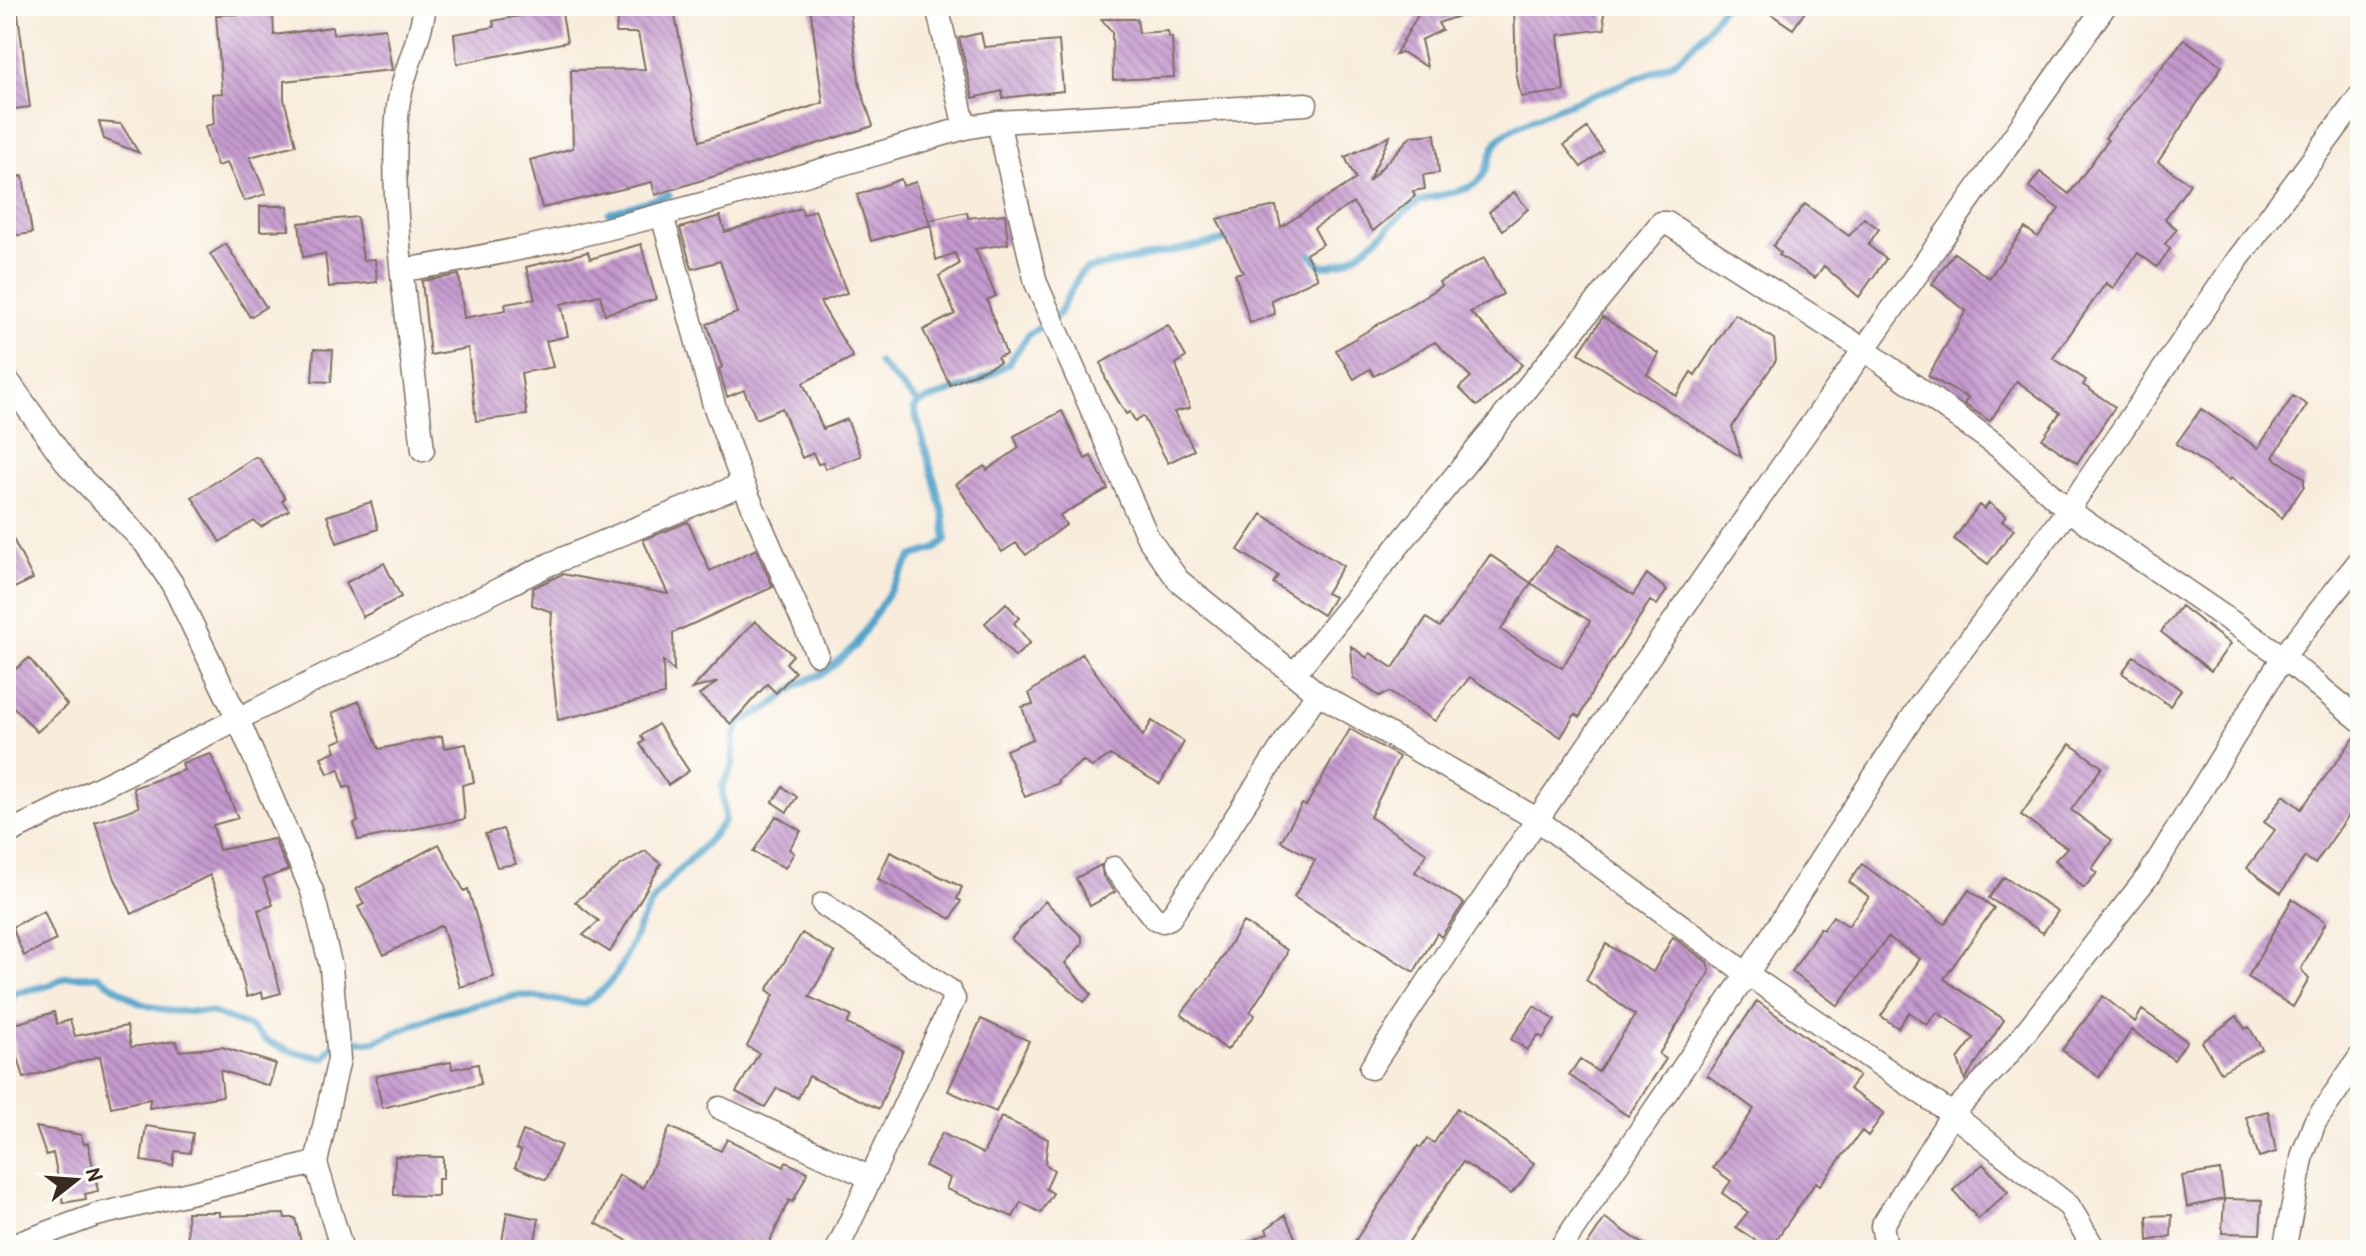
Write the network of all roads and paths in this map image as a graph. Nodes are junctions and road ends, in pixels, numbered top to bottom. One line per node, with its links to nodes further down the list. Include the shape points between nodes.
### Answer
1 (425, 6): 9 (street, via 398,105)
2 (937, 6): 7 (street)
3 (2105, 6): 10 (street)
4 (2360, 96): 14 (street, via 2238,259)
5 (1306, 104): 6 (street)
6 (998, 122): 7 (street); 18 (street, via 1036,283 1148,538 1178,580)
7 (965, 128): 8 (street)
8 (662, 215): 9 (street, via 513,252); 13 (street, via 714,405)
9 (403, 270): 12 (street)
10 (1865, 350): 14 (street, via 1999,447); 18 (street, via 1661,223); 22 (street)
11 (6, 378): 20 (street, via 69,466 145,543 166,574)
12 (423, 450)
13 (743, 484): 16 (street); 20 (street, via 550,564)
14 (2068, 510): 17 (street); 26 (street, via 1921,704)
15 (2360, 560): 17 (street)
16 (817, 654)
17 (2283, 657): 21 (street); 30 (street, via 2149,875 2005,1058)
18 (1294, 674): 19 (street)
19 (1317, 693): 22 (street); 24 (street, via 1170,918 1154,918)
20 (237, 717): 23 (street); 31 (street, via 312,891 331,967 339,1059)
21 (2360, 720)
22 (1535, 818): 26 (street); 28 (street)
23 (6, 834)
24 (1114, 868)
25 (823, 904): 32 (street, via 949,990 954,999)
26 (1747, 974): 30 (street); 36 (street)
27 (2360, 1057): 39 (street, via 2315,1122 2303,1154)
28 (1371, 1068)
29 (720, 1108): 32 (street)
30 (1952, 1114): 37 (street, via 1882,1226); 38 (street, via 2069,1206)
31 (316, 1163): 33 (street, via 96,1215); 34 (street)
32 (871, 1178): 35 (street)
33 (6, 1248)
34 (342, 1250)
35 (837, 1250)
36 (1559, 1250)
37 (1887, 1250)
38 (2095, 1250)
39 (2284, 1250)

